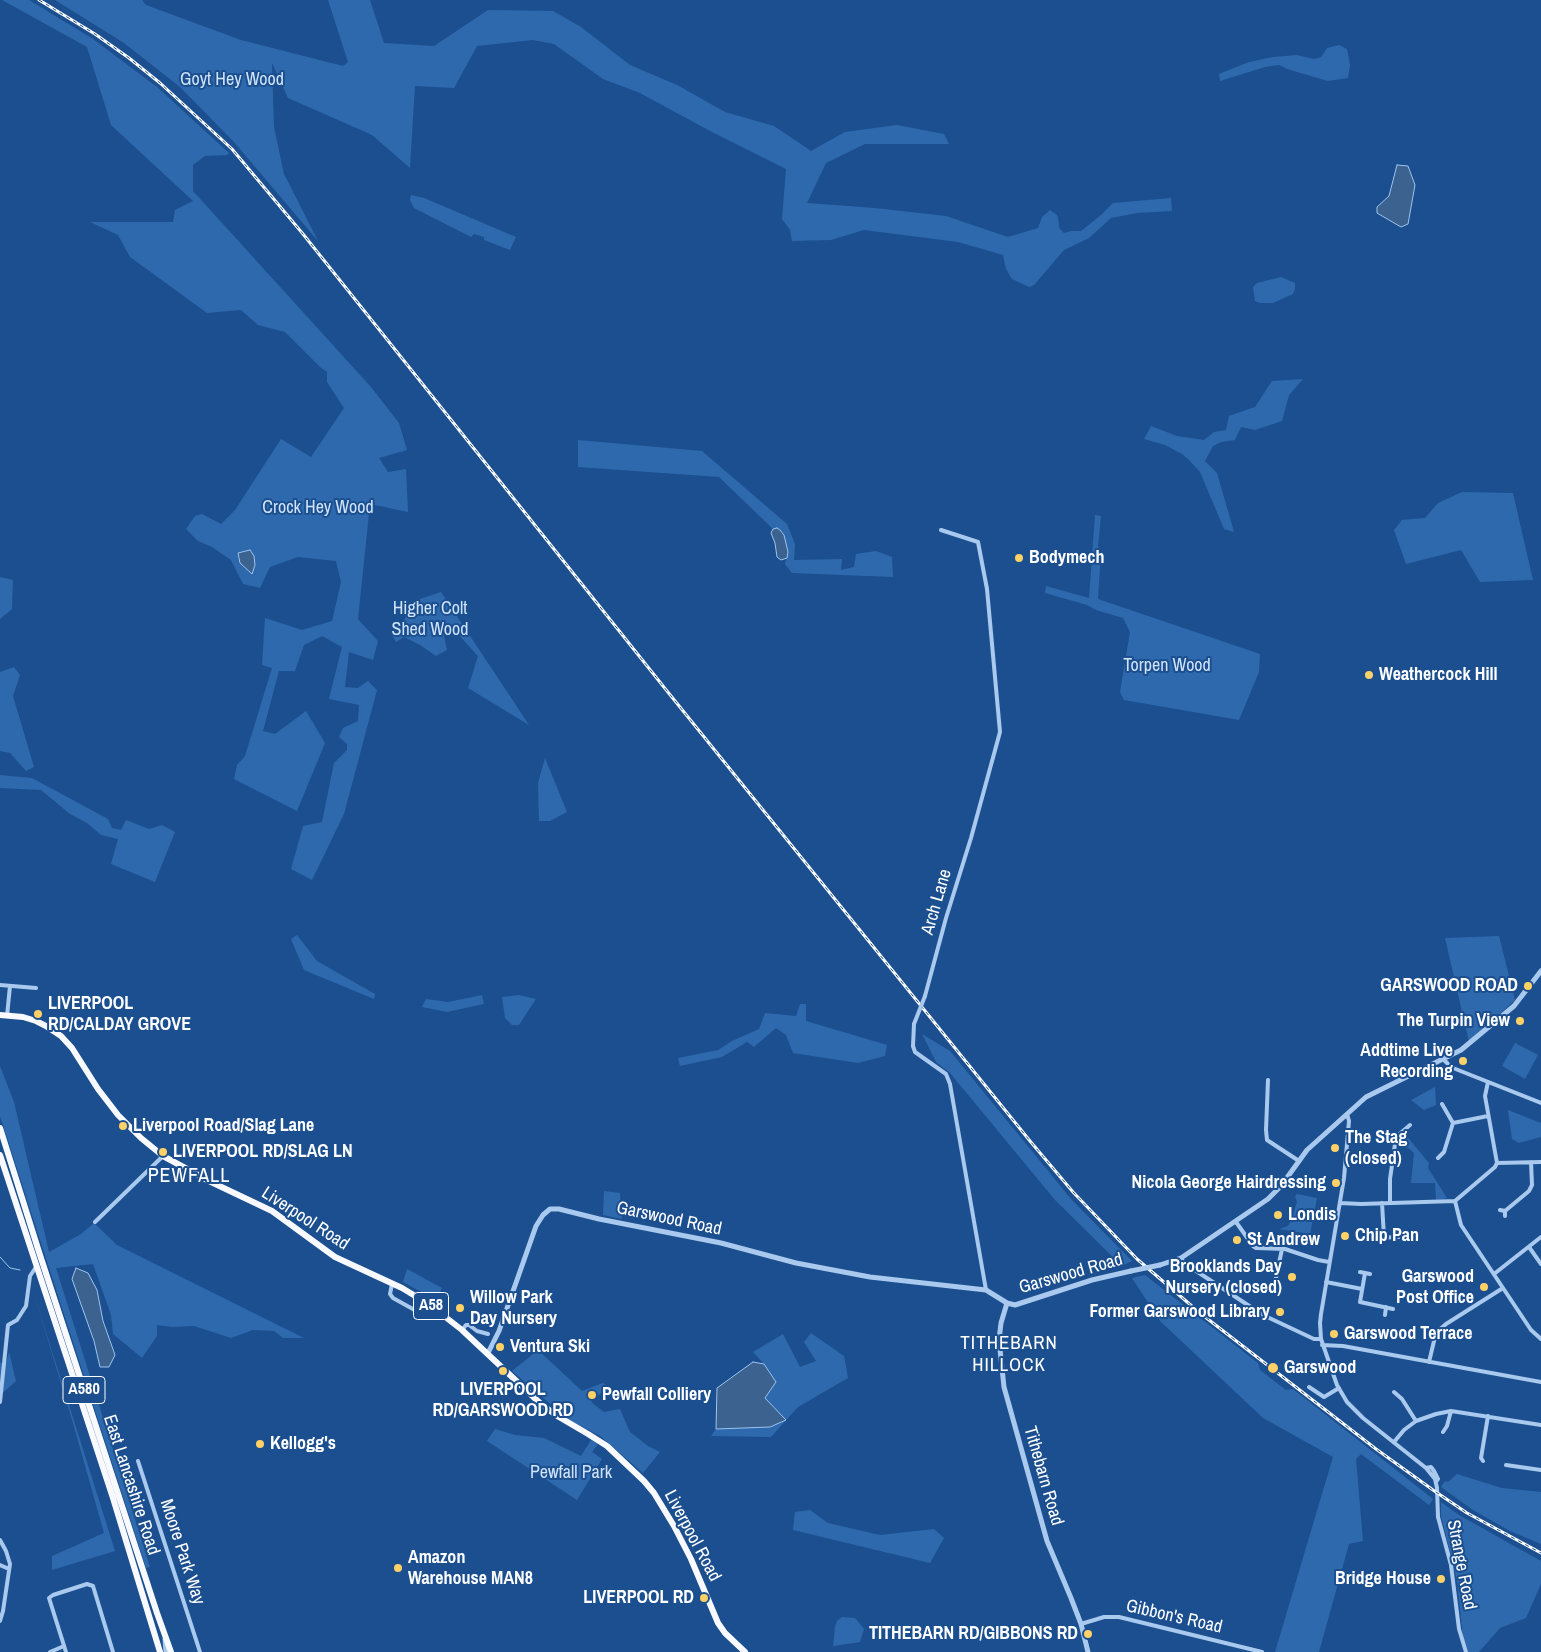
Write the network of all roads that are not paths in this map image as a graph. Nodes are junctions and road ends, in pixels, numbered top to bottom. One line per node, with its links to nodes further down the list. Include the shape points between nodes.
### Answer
1 (941, 530): 53 (street, Arch Lane, bridge, via 978,542 987,589 1000,732 926,996 914,1024 912,1046 915,1052 946,1074 950,1084)
2 (1541, 971): 7 (street, Garswood Road, via 1514,1006 1461,1050)
3 (0, 985): 4 (street)
4 (10, 986): 5 (street); 6 (street)
5 (36, 988)
6 (3, 1015): 22 (highway, Liverpool Road / A58, via 36,1021 61,1036 118,1115)
7 (1443, 1059): 9 (street, via 1454,1068); 12 (street, Garswood Road, via 1375,1091)
8 (1268, 1080): 24 (street, via 1266,1140)
9 (1488, 1082): 10 (street); 13 (street, via 1485,1096)
10 (1541, 1102)
11 (1442, 1104): 14 (street)
12 (1347, 1114): 24 (street, Garswood Road); 29 (street, Strange Road, via 1349,1121)
13 (1488, 1116): 14 (street); 27 (street)
14 (1453, 1122): 19 (street)
15 (1410, 1125): 17 (street)
16 (0, 1128): 43 (highway, East Lancashire Road / A580)
17 (1396, 1137): 18 (street); 31 (street)
18 (1390, 1142)
19 (1444, 1152): 21 (street); 23 (street)
20 (0, 1155): 43 (highway, East Lancashire Road / A580)
21 (1449, 1155)
22 (163, 1156): 33 (street); 50 (highway, Liverpool Road / A58, via 267,1208 335,1257)
23 (1438, 1158)
24 (1299, 1161): 34 (street, Garswood Road, via 1274,1194)
25 (1531, 1162): 26 (street); 27 (street); 32 (street, via 1532,1185 1529,1191)
26 (1541, 1162)
27 (1496, 1163): 28 (street)
28 (1455, 1201): 31 (street); 46 (street, via 1461,1226)
29 (1340, 1203): 30 (street); 42 (street, Strange Road)
30 (1382, 1203): 31 (street); 35 (street)
31 (1390, 1203)
32 (1503, 1212)
33 (95, 1222)
34 (1236, 1222): 40 (street, via 1256,1248); 41 (street, Garswood Road)
35 (1384, 1237): 36 (street); 38 (street)
36 (1399, 1237)
37 (1541, 1237): 39 (street)
38 (1375, 1238)
39 (1529, 1247): 44 (street); 46 (street)
40 (1282, 1248): 42 (street); 49 (street)
41 (1180, 1258): 55 (street, Garswood Road, bridge, via 1092,1280 1015,1305); 62 (street, via 1262,1314 1314,1339)
42 (1329, 1262): 48 (street, Strange Road)
43 (37, 1263): 71 (street, via 30,1276 26,1306 17,1320 8,1325); 87 (highway, East Lancashire Road / A580); 92 (highway, East Lancashire Road / A580)
44 (1541, 1264)
45 (1365, 1273): 51 (street)
46 (1494, 1274): 52 (street)
47 (1269, 1282): 49 (street)
48 (1326, 1282): 51 (street); 62 (street, Strange Road)
49 (1275, 1283): 54 (street)
50 (392, 1284): 56 (highway, Liverpool Road / A58); 56 (street, via 390,1294 393,1298 420,1313)
51 (1362, 1288): 57 (street, via 1360,1302)
52 (1503, 1288): 63 (street, via 1531,1330); 66 (street, via 1438,1331)
53 (986, 1290): 55 (street, Garswood Road); 65 (street, Garswood Road, via 870,1277 550,1209 536,1226 499,1331)
54 (1273, 1292)
55 (1006, 1302): 86 (street, Tithebarn Road, via 999,1340 1004,1386 1047,1541)
56 (431, 1306): 61 (highway, Liverpool Road / A58)
57 (1386, 1307): 58 (street); 59 (street)
58 (1393, 1309)
59 (1384, 1315)
60 (486, 1328): 61 (street, via 486,1333 468,1325)
61 (462, 1330): 65 (highway, Liverpool Road / A58)
62 (1321, 1339): 64 (street, Strange Road)
63 (1541, 1339)
64 (1322, 1345): 66 (street); 69 (street, Strange Road)
65 (488, 1353): 96 (highway, Liverpool Road / A58, via 542,1405 607,1446 649,1487 691,1559 718,1623)
66 (1430, 1362): 67 (street)
67 (1541, 1382)
68 (1318, 1385): 69 (street, via 1311,1388 1324,1397)
69 (1338, 1387): 77 (street, Strange Road, via 1354,1410)
70 (1394, 1392): 74 (street, via 1401,1397)
71 (0, 1402)
72 (1451, 1411): 73 (street); 74 (street); 76 (street)
73 (1488, 1416): 75 (street); 78 (street)
74 (1416, 1421): 77 (street)
75 (1541, 1425)
76 (1445, 1431)
77 (1394, 1442): 99 (street, Strange Road, via 1426,1468 1436,1482 1438,1517 1451,1565 1459,1629)
78 (1481, 1459)
79 (138, 1461): 95 (street, Moore Park Way)
80 (1510, 1464): 81 (street)
81 (1541, 1470)
82 (0, 1540): 84 (street)
83 (0, 1564): 84 (street)
84 (9, 1569): 85 (street)
85 (0, 1621)
86 (1081, 1624): 97 (street, Tithebarn Road); 98 (street, Gibbon's Road, via 1104,1617 1119,1617)
87 (165, 1639): 93 (street); 94 (highway, East Lancashire Road / A580)
88 (64, 1646): 89 (street); 90 (street); 91 (street, via 49,1598 86,1584 93,1586)
89 (50, 1652)
90 (66, 1652)
91 (114, 1652)
92 (160, 1652)
93 (166, 1652)
94 (171, 1652)
95 (200, 1652)
96 (745, 1652)
97 (1088, 1652)
98 (1262, 1652)
99 (1466, 1652)

